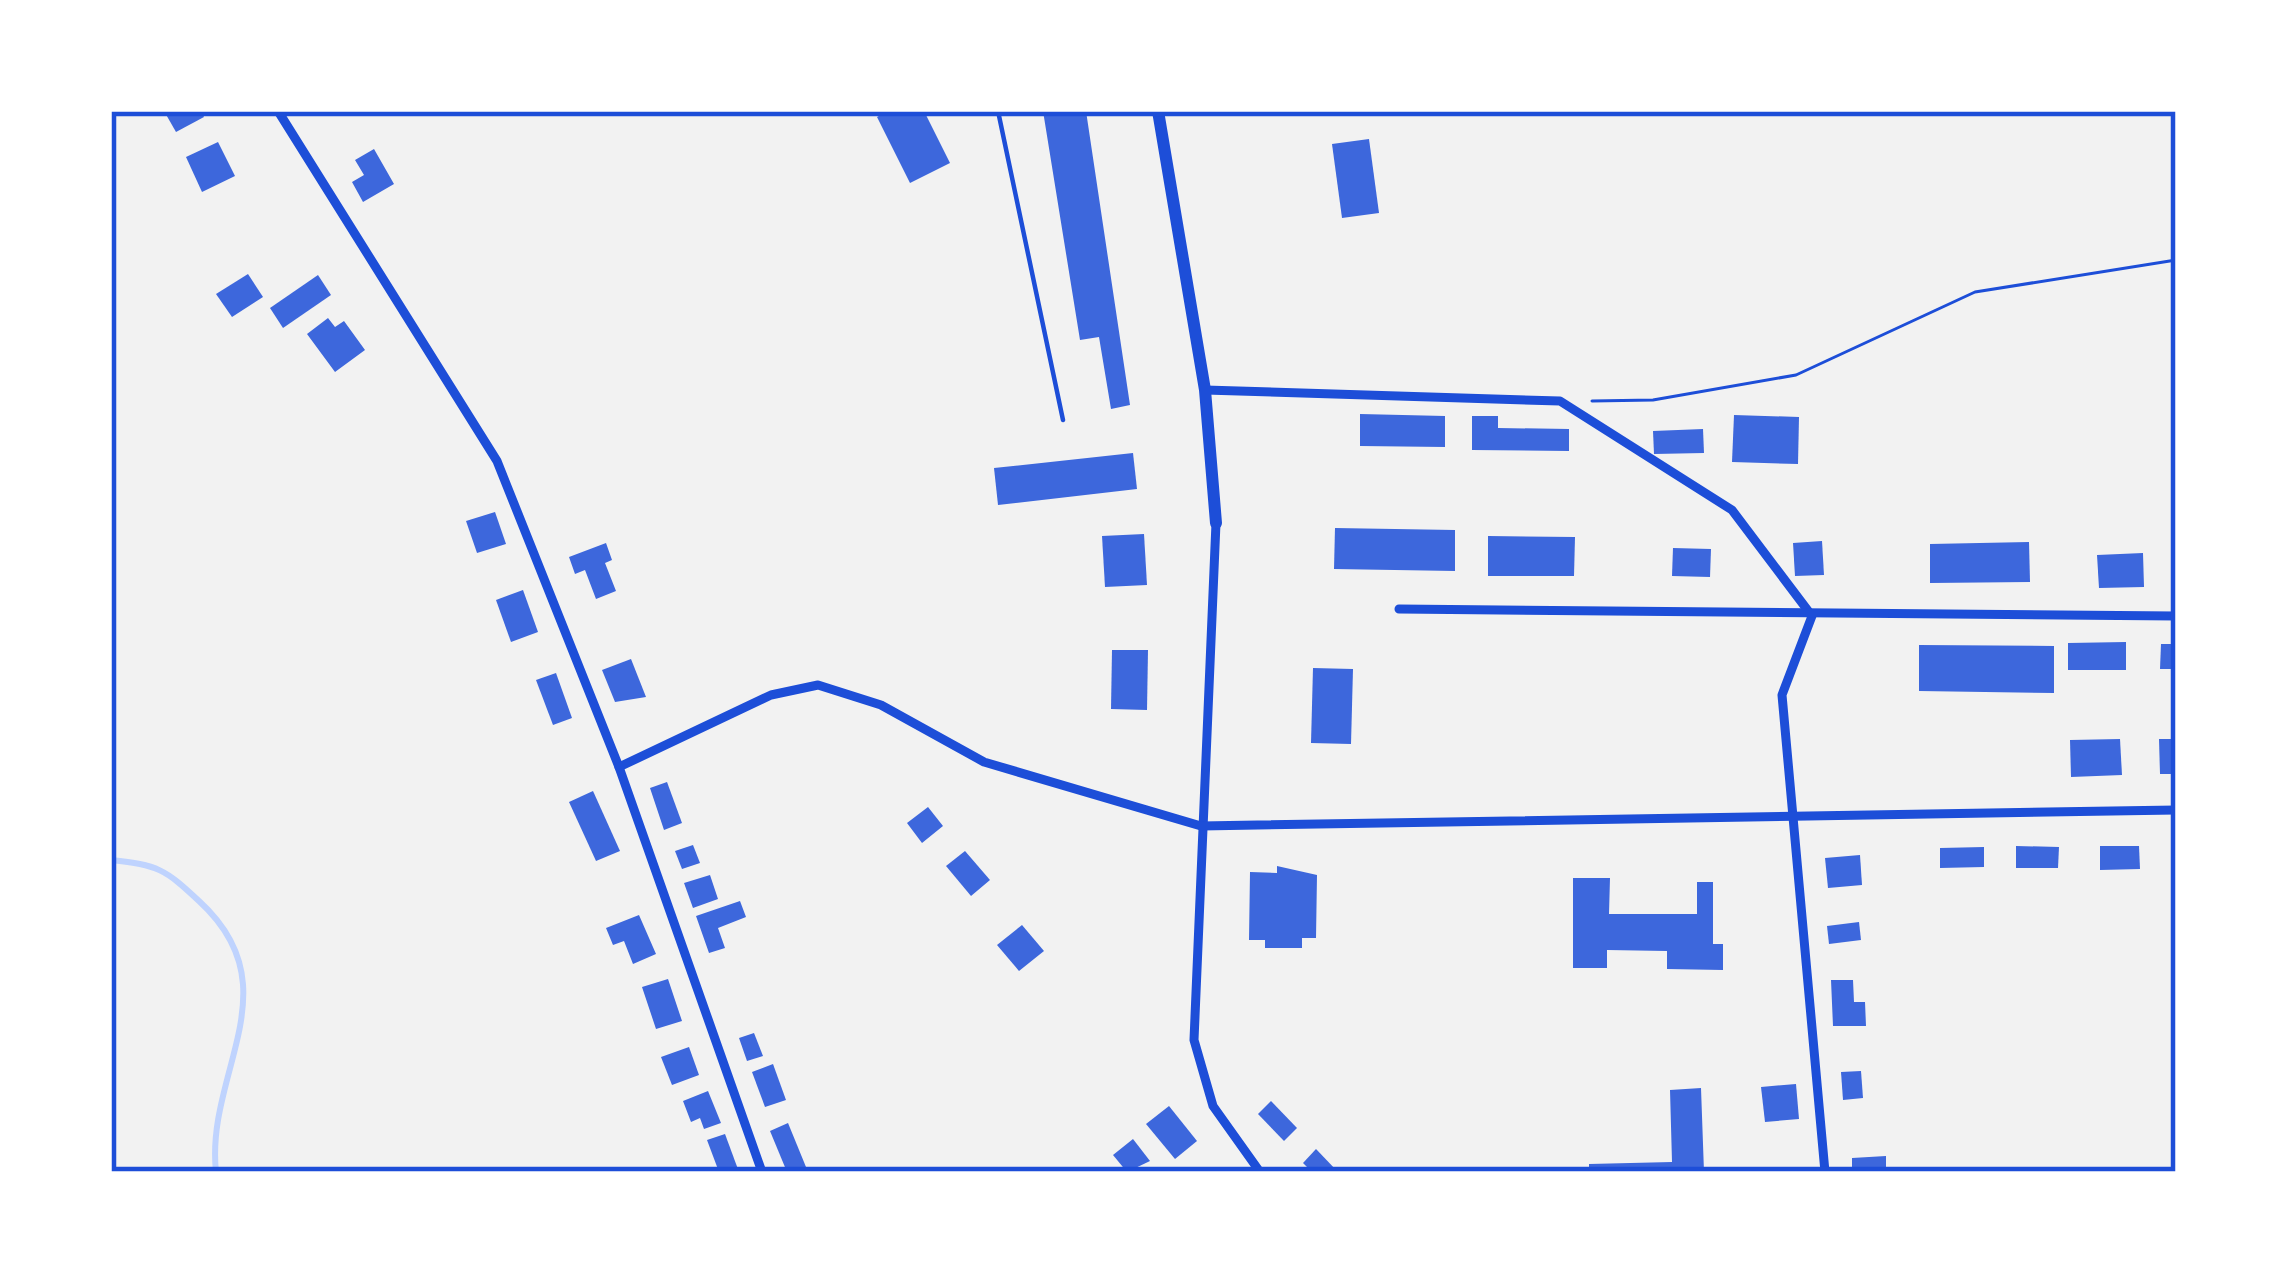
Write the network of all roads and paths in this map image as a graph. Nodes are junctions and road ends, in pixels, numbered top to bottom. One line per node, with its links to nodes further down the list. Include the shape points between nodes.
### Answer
1 (278, 111): 12 (street, via 497,461)
2 (998, 111): 7 (lane)
3 (1158, 111): 5 (street)
4 (2176, 260): 6 (path, via 1975,292 1796,375 1653,400)
5 (1204, 390): 6 (street); 8 (street)
6 (1560, 401): 10 (street, via 1732,510)
7 (1063, 420)
8 (1216, 523): 15 (street)
9 (1399, 609): 10 (street)
10 (1812, 616): 11 (street); 14 (street, via 1782,695)
11 (2176, 616)
12 (619, 767): 15 (street, via 771,695 818,685 881,705 984,761); 16 (street)
13 (2176, 810): 14 (street)
14 (1789, 815): 15 (street); 18 (street)
15 (1201, 826): 17 (street, via 1194,1040 1213,1106)
16 (762, 1172)
17 (1260, 1172)
18 (1825, 1172)

